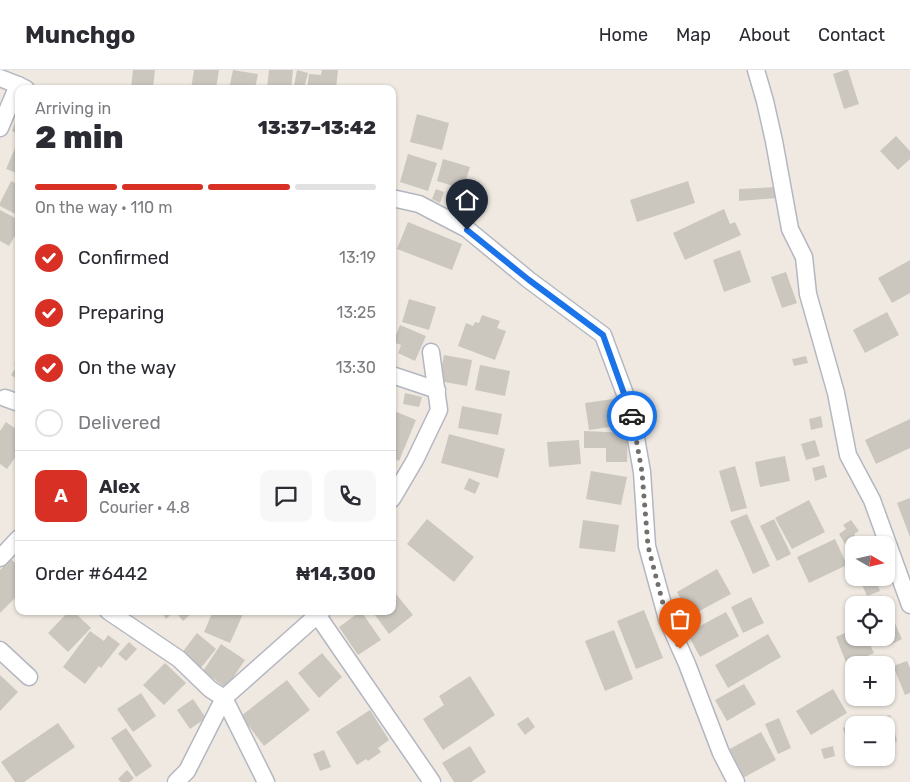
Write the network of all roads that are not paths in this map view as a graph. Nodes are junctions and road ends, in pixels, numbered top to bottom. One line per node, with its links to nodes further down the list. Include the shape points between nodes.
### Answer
1 (756, 70): 13 (street, via 774,141 790,229 804,257 808,294 836,394 848,455 872,500)
2 (0, 78): 3 (street)
3 (17, 85)
4 (15, 100): 5 (street)
5 (0, 128)
6 (396, 199): 23 (street, via 419,204 467,230 603,335 631,410 642,472 648,546 667,619 721,754)
7 (431, 352): 9 (street)
8 (396, 376): 9 (street)
9 (437, 390): 10 (street, via 439,410)
10 (396, 492)
11 (15, 543): 12 (street)
12 (0, 558)
13 (910, 605)
14 (114, 615): 19 (street, via 179,659)
15 (319, 615): 19 (street)
16 (321, 615): 22 (street)
17 (0, 650): 18 (street)
18 (29, 677)
19 (224, 698): 20 (street, via 187,771); 21 (street)
20 (176, 782)
21 (266, 782)
22 (432, 782)
23 (736, 782)

